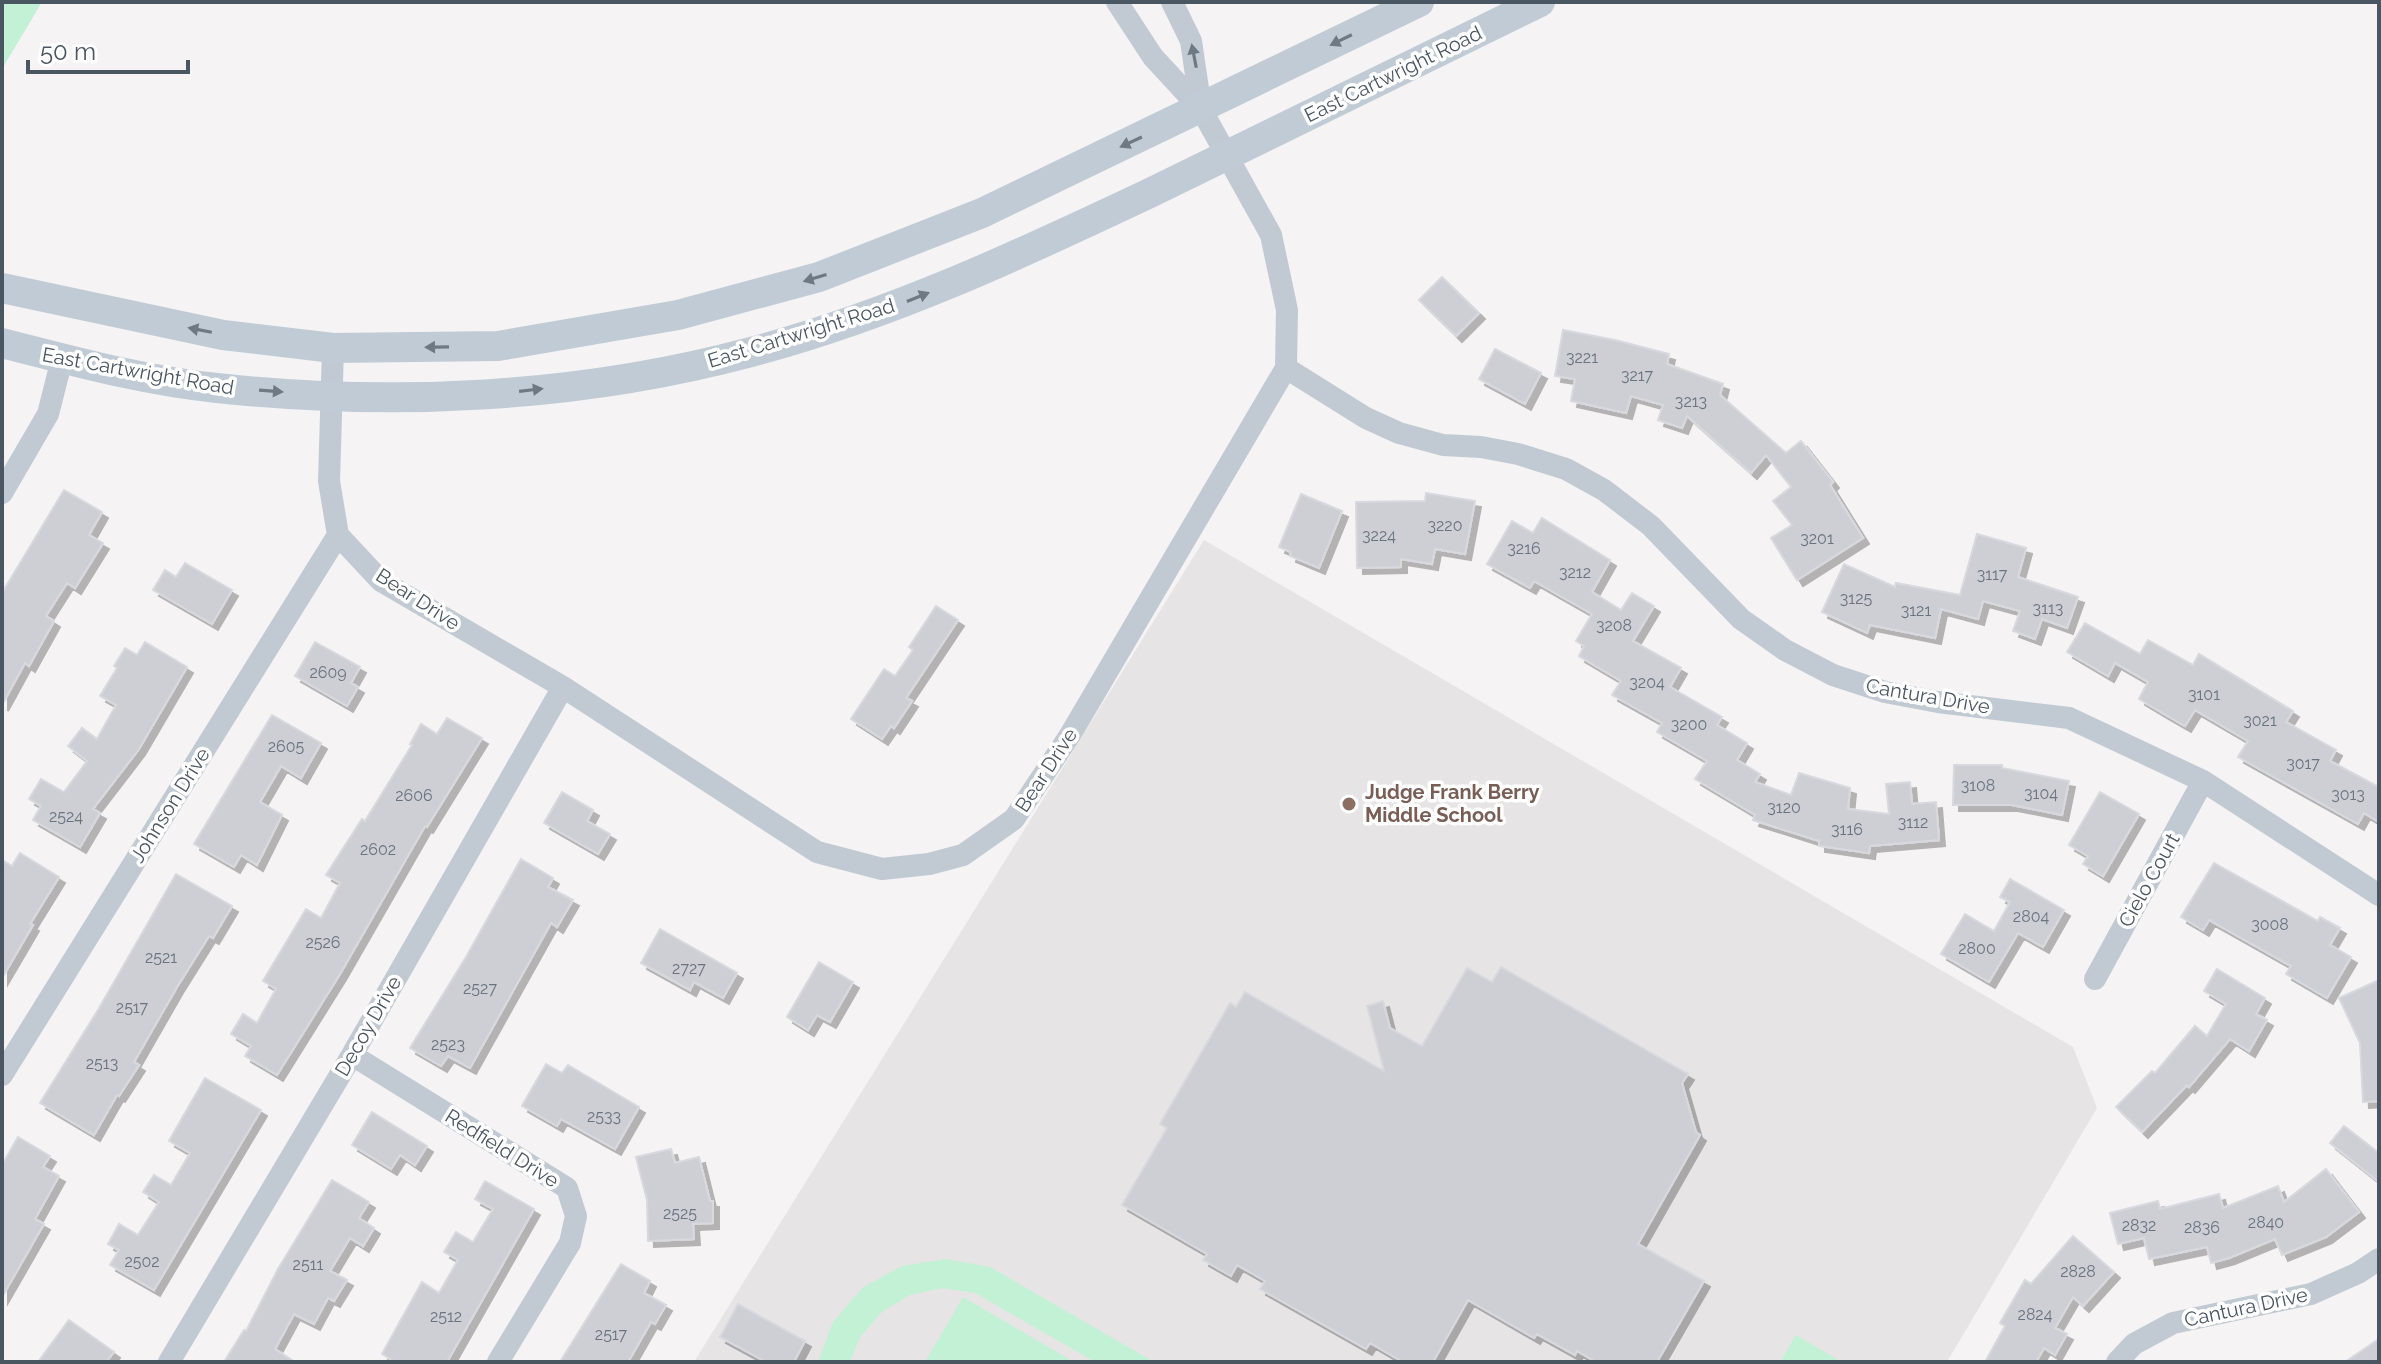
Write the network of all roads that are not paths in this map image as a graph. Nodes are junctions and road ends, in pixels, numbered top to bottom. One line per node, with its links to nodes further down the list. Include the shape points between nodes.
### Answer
1 (1117, 2): 5 (street, via 1153,57)
2 (1172, 2): 5 (street, one-way to 2, via 1191,41)
3 (1419, 2): 5 (main road, one-way to 5)
4 (1540, 2): 6 (main road, East Cartwright Road)
5 (1201, 109): 6 (street, Bear Drive); 9 (main road, one-way to 9, via 982,213 819,277 678,315 498,346)
6 (1227, 156): 11 (street, Bear Drive, via 1271,235 1287,310); 12 (main road, East Cartwright Road, one-way to 6, via 515,392 632,378 751,352 888,309 1014,258)
7 (2, 288): 9 (main road, one-way to 7, via 223,335)
8 (2, 343): 10 (main road, East Cartwright Road)
9 (333, 348): 12 (street)
10 (62, 359): 12 (main road, East Cartwright Road, one-way to 12, via 215,388); 13 (street, via 48,414)
11 (1286, 368): 15 (street, Bear Drive, via 1070,735 1014,819 963,855 882,869 817,852); 16 (street, Cantura Drive, via 1399,433 1443,445 1518,454 1566,469 1604,490 1651,526 1741,619 1833,675 1938,702 2069,718)
12 (332, 395): 14 (street, via 329,481)
13 (2, 493)
14 (338, 535): 15 (street, Bear Drive, via 381,581); 20 (street, Johnson Drive)
15 (563, 687): 19 (street, Decoy Drive)
16 (2203, 781): 17 (street, Cantura Drive); 18 (street, Cielo Court)
17 (2379, 895)
18 (2095, 979)
19 (352, 1055): 22 (street, Decoy Drive); 23 (street, Redfield Drive, via 567,1188 576,1216 570,1243)
20 (2, 1075)
21 (2379, 1259): 24 (street, Cantura Drive, via 2311,1294 2173,1323 2134,1344)
22 (169, 1362)
23 (498, 1362)
24 (2117, 1362)

